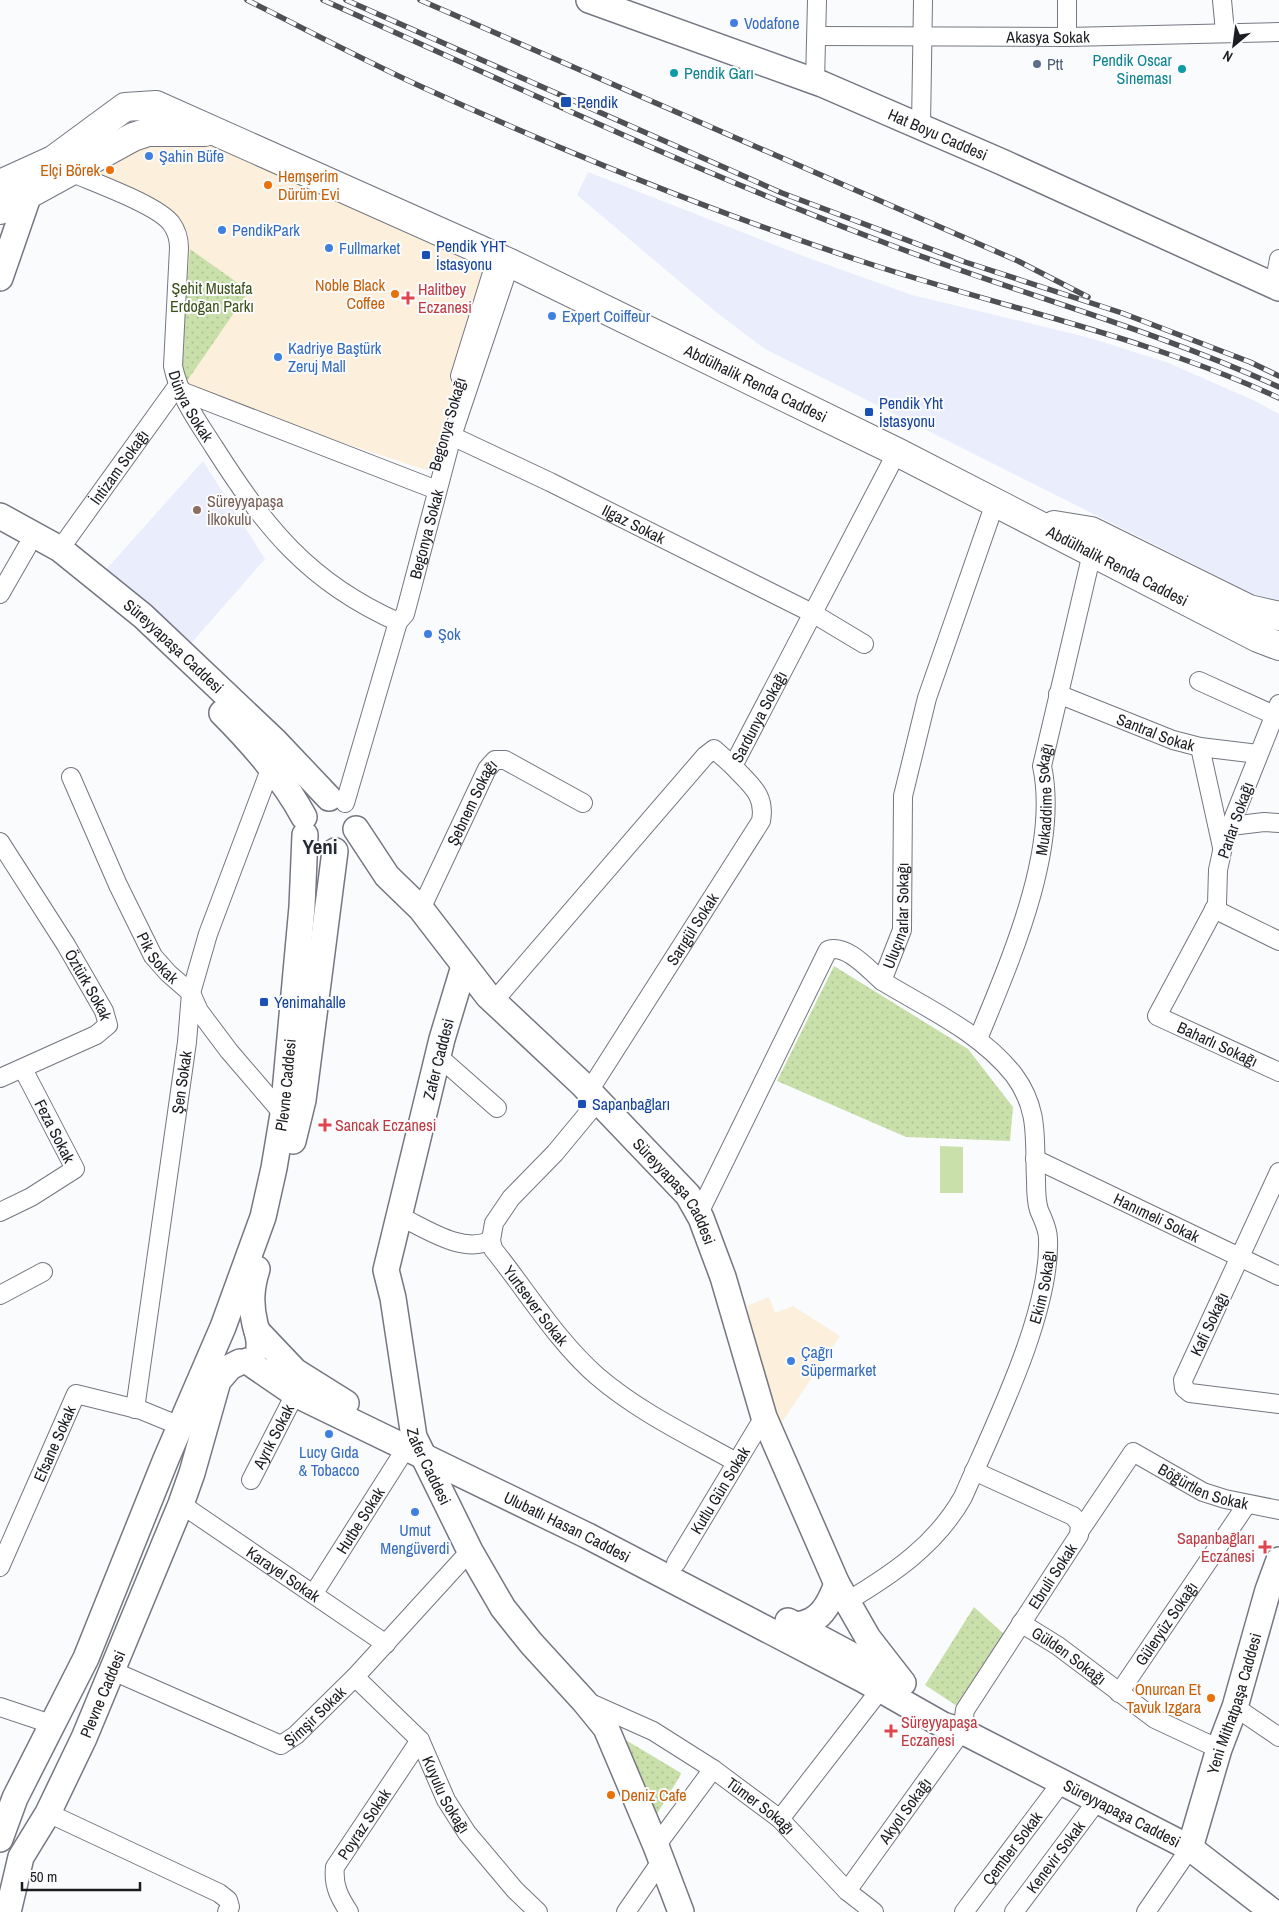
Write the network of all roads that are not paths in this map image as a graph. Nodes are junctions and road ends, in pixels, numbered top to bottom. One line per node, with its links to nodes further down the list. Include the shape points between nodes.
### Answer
1 (589, 0): 11 (street, Hat Boyu Caddesi)
2 (817, 0): 8 (street)
3 (923, 0): 9 (street)
4 (1067, 0): 10 (street)
5 (1222, 0): 6 (street)
6 (1225, 32): 7 (street, Akasya Sokak); 10 (street, Akasya Sokak)
7 (1279, 32)
8 (818, 36): 9 (street, Akasya Sokak); 11 (street)
9 (923, 36): 10 (street, Akasya Sokak); 14 (street)
10 (1067, 37)
11 (815, 82): 14 (street, Hat Boyu Caddesi)
12 (125, 107): 13 (main road); 15 (main road, Abdülhalik Renda Caddesi, via 156,105); 16 (main road, via 134,119)
13 (100, 124): 16 (main road, via 98,135 104,144); 17 (street); 18 (main road, via 53,160)
14 (921, 126): 24 (street, Hat Boyu Caddesi)
15 (226, 137): 16 (main road, Abdülhalik Renda Caddesi, via 207,132 148,132); 22 (main road, Abdülhalik Renda Caddesi)
16 (123, 142): 17 (main road)
17 (79, 171): 19 (main road); 25 (street, Dünya Sokak, via 152,209 171,224 178,237 173,366)
18 (0, 184)
19 (29, 194): 20 (main road); 23 (street)
20 (0, 210)
21 (1279, 259): 24 (street)
22 (504, 260): 26 (street, Begonya Sokak); 27 (main road, Abdülhalik Renda Caddesi); 28 (street, Begonya Sokağı, via 444,429)
23 (0, 278)
24 (1277, 287)
25 (180, 388): 28 (street); 34 (street, İntizam Sokağı); 38 (street, Dünya Sokak, via 232,475 276,535 299,558 349,596)
26 (452, 436): 36 (street, Ilgaz Sokak); 38 (street, Begonya Sokak, via 405,614)
27 (897, 452): 29 (main road, Abdülhalik Renda Caddesi); 36 (street, Sardunya Sokağı)
28 (429, 487): 38 (street, Begonya Sokağı)
29 (995, 503): 32 (main road, Abdülhalik Renda Caddesi, via 1032,522); 63 (street, Uluçınarlar Sokağı, via 927,698 907,775 903,796 902,930)
30 (0, 516): 34 (street, Süreyyapaşa Caddesi)
31 (0, 532): 33 (street, Süreyyapaşa Caddesi)
32 (1092, 542): 37 (main road, Abdülhalik Renda Caddesi, via 1249,609); 40 (main road, Abdülhalik Renda Caddesi, via 1258,638); 42 (street, Mukaddime Sokağı)
33 (27, 548): 35 (street); 47 (street, Süreyyapaşa Caddesi, via 85,588 147,639 243,734)
34 (60, 549): 49 (street, Süreyyapaşa Caddesi, via 143,616)
35 (0, 594)
36 (814, 614): 39 (street, Ilgaz Sokak); 46 (street, Sardunya Sokağı)
37 (1279, 616)
38 (398, 622): 49 (street, Begonya Sokak)
39 (864, 644)
40 (1279, 646)
41 (1199, 681): 43 (street)
42 (1058, 694): 44 (street, Santral Sokak, via 1144,729); 67 (street, Mukaddime Sokağı, via 1042,766 1045,781 1044,828 1035,880 1004,976)
43 (1277, 709): 45 (street, Parlar Sokağı)
44 (1200, 747): 45 (street, Santral Sokak); 56 (street)
45 (1258, 754): 53 (street, Parlar Sokağı)
46 (733, 766): 65 (street, Sardunya Sokağı, via 714,749 705,756); 72 (street, Sarıgül Sokak, via 760,796 764,807 760,821)
47 (271, 767): 52 (street, Süreyyapaşa Caddesi, via 291,792); 64 (street, Şen Sokak, via 208,934)
48 (71, 778): 64 (street, Pik Sokak, via 141,935 153,956)
49 (337, 801): 52 (street, via 315,804 308,810); 54 (street, via 356,818)
50 (583, 803): 59 (street, Şebnem Sokağı, via 505,760 495,760 487,769)
51 (1279, 823): 53 (street)
52 (305, 826): 57 (street, via 315,848); 74 (street, Plevne Caddesi, via 302,907)
53 (1230, 826): 56 (street, Parlar Sokağı)
54 (356, 829): 57 (street, via 351,840); 58 (street)
55 (0, 842): 69 (street, Öztürk Sokak, via 66,945 104,1012 108,1025 96,1035)
56 (1223, 848): 60 (street, Parlar Sokağı)
57 (337, 851): 58 (street); 85 (street, Plevne Caddesi, via 303,1100 254,1277 251,1296)
58 (387, 876): 59 (street, Süreyyapaşa Caddesi)
59 (421, 909): 62 (street, Süreyyapaşa Caddesi)
60 (1214, 910): 61 (street); 66 (street, Parlar Sokağı)
61 (1279, 941)
62 (464, 966): 65 (street, Süreyyapaşa Caddesi); 68 (street, Zafer Caddesi)
63 (882, 981): 67 (street, Ekim Sokağı); 78 (street, Uluçınarlar Sokağı, via 844,951 836,947 828,950)
64 (191, 994): 74 (street, Pik Sokak, via 229,1051); 90 (street, Şen Sokak, via 187,1042)
65 (494, 1002): 72 (street, Süreyyapaşa Caddesi)
66 (1157, 1016): 70 (street, Baharlı Sokağı)
67 (978, 1040): 75 (street, Ekim Sokağı, via 1000,1059 1025,1094 1036,1129)
68 (438, 1056): 73 (street); 79 (street, Zafer Caddesi)
69 (23, 1069): 71 (street, Öztürk Sokak); 77 (street, Feza Sokak, via 75,1169 32,1197)
70 (1279, 1072)
71 (0, 1078)
72 (594, 1096): 78 (street, Süreyyapaşa Caddesi, via 688,1195); 80 (street, via 555,1153 511,1198 494,1224)
73 (497, 1108)
74 (283, 1114): 86 (street, Plevne Caddesi, via 263,1217)
75 (1035, 1159): 81 (street, Hanımeli Sokak); 96 (street, Ekim Sokağı, via 1037,1198 1048,1240 1046,1271 1024,1350)
76 (1279, 1172): 81 (street, Kafi Sokağı)
77 (0, 1212)
78 (699, 1213): 91 (street, Süreyyapaşa Caddesi, via 723,1277)
79 (399, 1216): 80 (street, via 464,1245 477,1246); 93 (street, Zafer Caddesi, via 386,1270)
80 (491, 1240): 95 (street, Yurtsever Sokak, via 493,1249 531,1299 596,1375 640,1408)
81 (1240, 1256): 83 (street, Hanımeli Sokak); 89 (street, Kafi Sokağı, via 1183,1380 1184,1388 1190,1393)
82 (43, 1272): 84 (street)
83 (1279, 1276)
84 (0, 1295)
85 (256, 1329): 86 (street, via 241,1320 228,1322); 87 (street, via 259,1345 253,1357); 93 (street, Ulubatlı Hasan Caddesi, via 295,1371)
86 (220, 1333): 87 (street, via 221,1353 226,1358); 92 (street, Plevne Caddesi)
87 (243, 1362): 88 (street, Ulubatlı Hasan Caddesi); 97 (street, Plevne Caddesi, via 230,1367 218,1381)
88 (295, 1394): 93 (street, Ulubatlı Hasan Caddesi); 98 (street, Ayrık Sokak)
89 (1279, 1404)
90 (134, 1409): 92 (street, Efsane Sokak); 106 (street, Efsane Sokak, via 76,1394)
91 (764, 1417): 95 (street, Kutlu Gün Sokak); 108 (street, Süreyyapaşa Caddesi)
92 (180, 1426): 94 (street, Plevne Caddesi)
93 (415, 1448): 103 (street, Zafer Caddesi); 105 (street, Ulubatlı Hasan Caddesi); 107 (street, Hutbe Sokak); 116 (street, Ulubatlı Hasan Caddesi)
94 (166, 1459): 97 (street, via 181,1449 188,1451); 121 (street, Plevne Caddesi, via 86,1658)
95 (736, 1462): 105 (street, Kutlu Gün Sokak)
96 (974, 1471): 102 (street, Ebruli Sokak, via 1073,1516); 108 (street, Ekim Sokağı, via 952,1516 936,1537 895,1571)
97 (192, 1473): 99 (street, Plevne Caddesi)
98 (251, 1480)
99 (181, 1504): 107 (street, Karayel Sokak); 114 (street, Plevne Caddesi)
100 (1247, 1504): 101 (street, Böğürtlen Sokak); 102 (street, Böğürtlen Sokak, via 1204,1492 1133,1452); 117 (street, Güleryüz Sokağı)
101 (1279, 1510)
102 (1081, 1529): 110 (street, Ebruli Sokak)
103 (470, 1551): 112 (street, Şimşir Sokak); 118 (street, Zafer Caddesi, via 503,1608)
104 (1279, 1560): 109 (street, Yeni Mithatpaşa Caddesi)
105 (676, 1563): 111 (street, Ulubatlı Hasan Caddesi)
106 (0, 1567)
107 (314, 1593): 112 (street, Karayel Sokak)
108 (842, 1593): 111 (street, via 814,1620); 113 (street, Süreyyapaşa Caddesi, via 849,1625); 116 (street, Süreyyapaşa Caddesi, via 871,1644)
109 (1273, 1593): 120 (street, Yeni Mithatpaşa Caddesi)
110 (1022, 1624): 117 (street, Gülden Sokağı, via 1073,1657); 122 (street, Ebruli Sokak, via 964,1710)
111 (796, 1625): 113 (street, Ulubatlı Hasan Caddesi)
112 (386, 1644): 115 (street, Şimşir Sokak)
113 (871, 1664): 116 (street, Süreyyapaşa Caddesi)
114 (113, 1671): 115 (street, Şimşir Sokak, via 281,1745 296,1736); 125 (street, Plevne Caddesi)
115 (355, 1677): 124 (street, Kuyulu Sokağı)
116 (890, 1689): 122 (street, Süreyyapaşa Caddesi, via 948,1715); 132 (street)
117 (1119, 1693): 126 (street, Gülden Sokağı, via 1155,1719)
118 (584, 1701): 127 (street, via 653,1731); 135 (street, Zafer Caddesi, via 606,1728)
119 (0, 1706): 121 (street)
120 (1235, 1707): 123 (street); 126 (street, Yeni Mithatpaşa Caddesi)
121 (51, 1724): 125 (street, via 73,1736 79,1742); 129 (street, Plevne Caddesi)
122 (962, 1731): 128 (street, Süreyyapaşa Caddesi); 136 (street, Akyol Sokağı)
123 (1279, 1737)
124 (420, 1740): 139 (street, Poyraz Sokak, via 335,1867 334,1881); 140 (street, Kuyulu Sokağı, via 446,1800 467,1833)
125 (79, 1748): 131 (street, Plevne Caddesi)
126 (1219, 1749): 134 (street, Yeni Mithatpaşa Caddesi)
127 (713, 1769): 132 (street, Tümer Sokağı); 135 (street, Tümer Sokağı)
128 (1061, 1783): 130 (street, Süreyyapaşa Caddesi); 144 (street, Çember Sokak)
129 (8, 1797): 131 (street); 133 (street, Plevne Caddesi)
130 (1097, 1801): 134 (street, Süreyyapaşa Caddesi); 145 (street, Kenevir Sokak)
131 (48, 1813): 137 (street, Plevne Caddesi, via 21,1857); 138 (street, via 219,1893 228,1900)
132 (780, 1819): 136 (street, Tümer Sokağı)
133 (0, 1839)
134 (1190, 1848): 146 (street); 147 (street, Süreyyapaşa Caddesi)
135 (659, 1853): 141 (street, Tümer Sokağı); 142 (street, Zafer Caddesi)
136 (847, 1891): 143 (street, Tümer Sokağı)
137 (8, 1912)
138 (228, 1912)
139 (349, 1912)
140 (538, 1912)
141 (626, 1912)
142 (681, 1912)
143 (874, 1912)
144 (964, 1912)
145 (1014, 1912)
146 (1146, 1912)
147 (1272, 1912)

